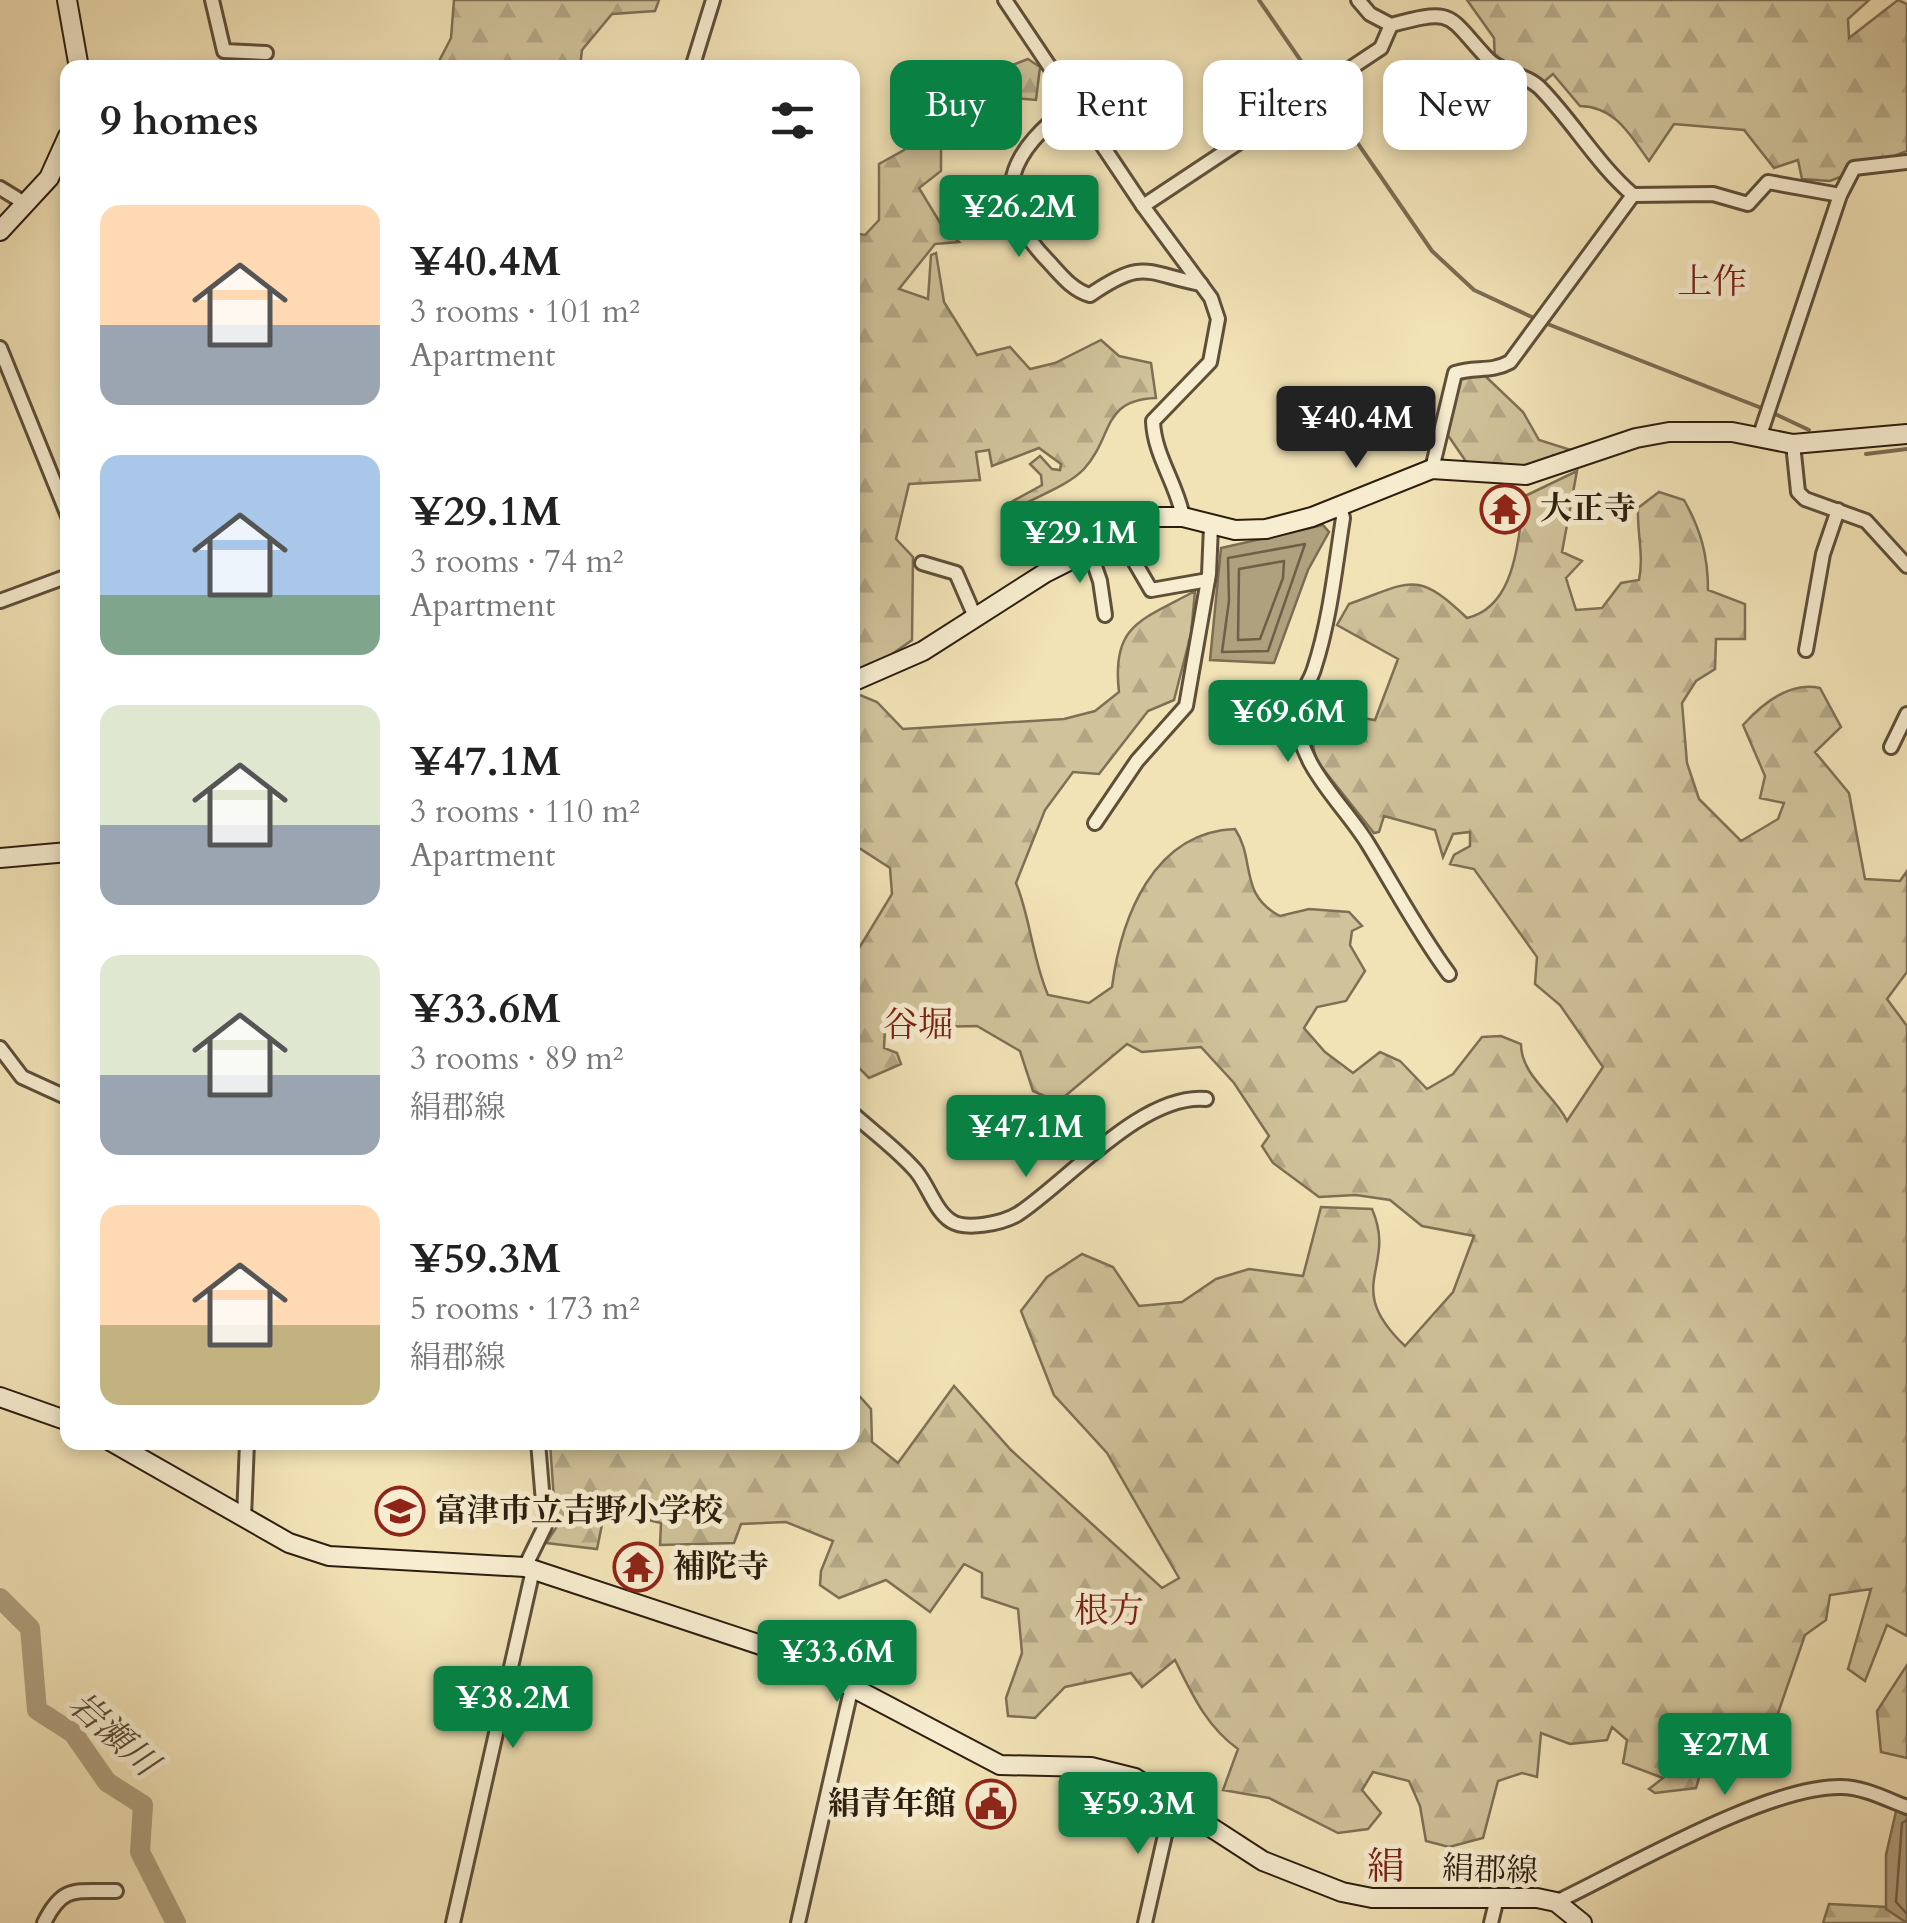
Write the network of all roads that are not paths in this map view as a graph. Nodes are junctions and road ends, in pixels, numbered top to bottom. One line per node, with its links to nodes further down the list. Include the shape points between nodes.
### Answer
1 (67, 0): 8 (main road)
2 (212, 0): 7 (street, via 224,51)
3 (713, 0): 9 (street)
4 (1005, 0): 10 (street)
5 (1358, 0): 6 (street)
6 (1391, 26): 16 (street, via 1440,14 1458,23 1489,62 1540,87 1579,140); 19 (street, via 1381,48)
7 (266, 52)
8 (78, 60)
9 (694, 60)
10 (1045, 60)
11 (1042, 127): 21 (street, via 1012,174 1012,204 1028,236 1077,291 1090,295 1134,270)
12 (1105, 150): 19 (street)
13 (60, 154): 18 (main road)
14 (1907, 162): 17 (street, via 1854,168)
15 (0, 188): 18 (street)
16 (1633, 195): 17 (street, via 1713,194 1748,204 1768,182); 26 (street, via 1510,362 1493,372 1455,373)
17 (1840, 195): 24 (street)
18 (26, 204): 20 (main road)
19 (1143, 206): 21 (street)
20 (0, 231)
21 (1201, 284): 30 (street, via 1218,318 1210,362 1153,421)
22 (0, 348): 27 (street)
23 (1907, 434): 25 (main road)
24 (1759, 438): 25 (main road); 26 (main road, via 1669,432 1526,474)
25 (1793, 444): 29 (street, via 1798,492)
26 (1432, 468): 28 (main road)
27 (60, 496)
28 (1340, 504): 31 (main road, via 1266,529); 48 (street, via 1330,611 1297,709 1300,731 1324,785)
29 (1838, 510): 35 (street, via 1866,521); 41 (street)
30 (1184, 517): 31 (main road); 32 (main road, via 1156,517)
31 (1212, 526): 37 (street)
32 (1110, 538): 33 (main road); 37 (street, via 1130,554 1151,590)
33 (1088, 549): 39 (street); 40 (main road)
34 (922, 563): 40 (street, via 956,573)
35 (1907, 566)
36 (60, 579): 38 (street)
37 (1208, 580): 45 (street, via 1186,706)
38 (0, 602)
39 (1104, 615)
40 (976, 619): 42 (main road)
41 (1806, 650)
42 (860, 679)
43 (1907, 714): 44 (street)
44 (1892, 747)
45 (1095, 823)
46 (60, 853): 47 (main road)
47 (0, 858)
48 (1449, 974)
49 (0, 1048): 50 (street, via 22,1076)
50 (60, 1094)
51 (1206, 1100): 52 (street, via 1191,1098 1088,1153 1016,1216 961,1226 948,1220 916,1171)
52 (860, 1120)
53 (0, 1397): 54 (main road)
54 (60, 1418)
55 (126, 1450): 58 (main road, 絹郡線)
56 (246, 1450): 58 (street)
57 (539, 1450): 59 (street, via 545,1526)
58 (244, 1518): 59 (main road, 絹郡線, via 329,1556)
59 (529, 1568): 60 (main road, 絹郡線, via 757,1643); 67 (street)
60 (852, 1686): 61 (main road, 絹郡線, via 1000,1765 1116,1772); 68 (street)
61 (1173, 1800): 64 (main road, 絹郡線, via 1262,1861 1342,1892); 69 (street)
62 (1907, 1806): 65 (street, via 1854,1788 1776,1800)
63 (116, 1892): 66 (street, via 56,1898)
64 (1497, 1898): 65 (main road, 絹郡線); 70 (street)
65 (1556, 1902): 71 (main road, 絹郡線)
66 (44, 1923)
67 (453, 1923)
68 (798, 1923)
69 (1145, 1923)
70 (1491, 1923)
71 (1582, 1923)

